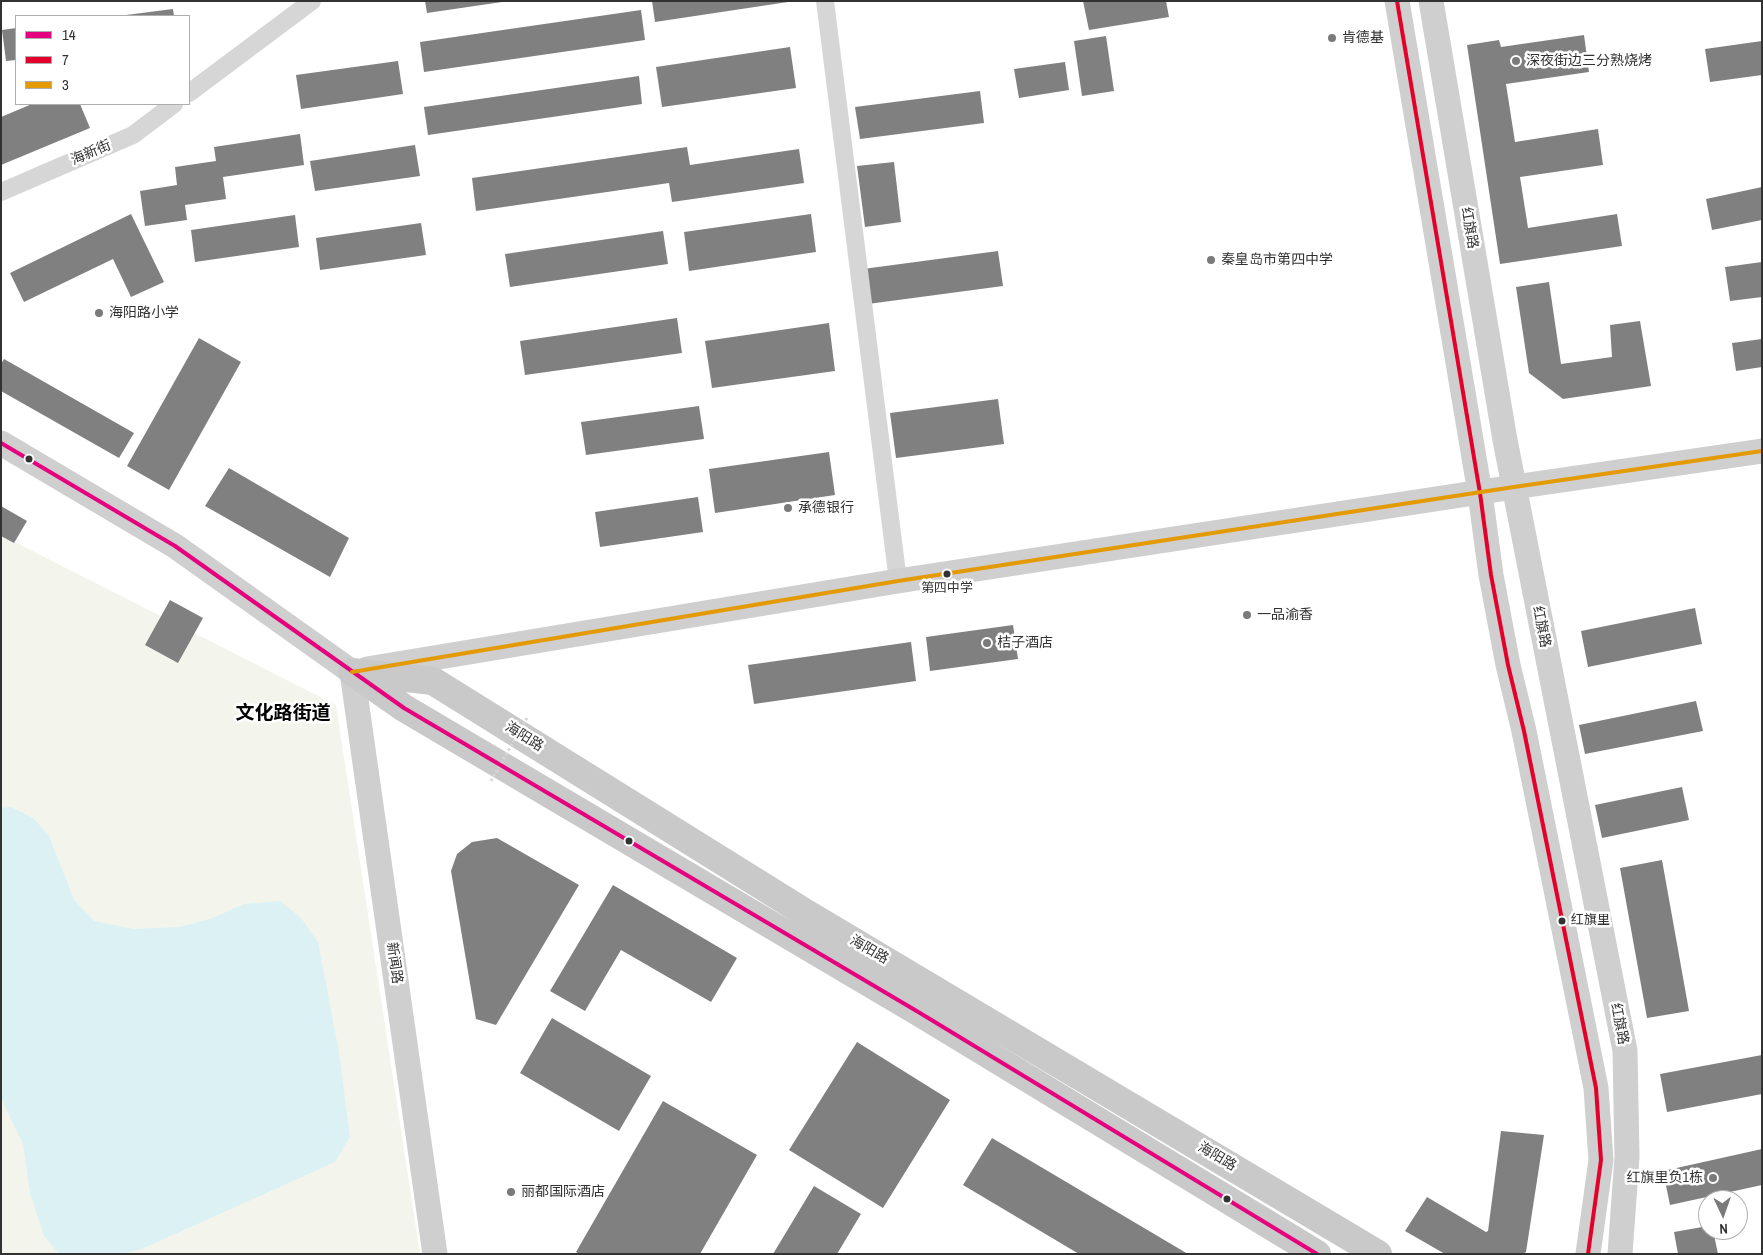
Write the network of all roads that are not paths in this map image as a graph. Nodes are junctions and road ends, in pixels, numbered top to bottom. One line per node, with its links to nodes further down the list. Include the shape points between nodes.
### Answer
1 (312, 1): 5 (street)
2 (825, 1): 12 (street)
3 (1397, 1): 11 (main road)
4 (1431, 1): 10 (main road, 红旗路)
5 (190, 92)
6 (173, 105): 7 (street, 海新街, via 132,135)
7 (1, 192)
8 (1, 443): 13 (main road, 海阳路, via 175,546)
9 (1762, 451): 10 (main road)
10 (1514, 487): 11 (main road); 18 (main road, 红旗路, via 1625,1051 1628,1157)
11 (1480, 492): 12 (main road); 17 (main road, via 1508,665 1596,1088 1601,1160)
12 (898, 581): 13 (main road)
13 (352, 672): 14 (main road, 新闻路); 15 (main road, 海阳路, via 404,708 912,1008); 16 (main road, 海阳路, via 433,681 804,912)
14 (435, 1254)
15 (1317, 1254)
16 (1378, 1254)
17 (1588, 1254)
18 (1620, 1254)

